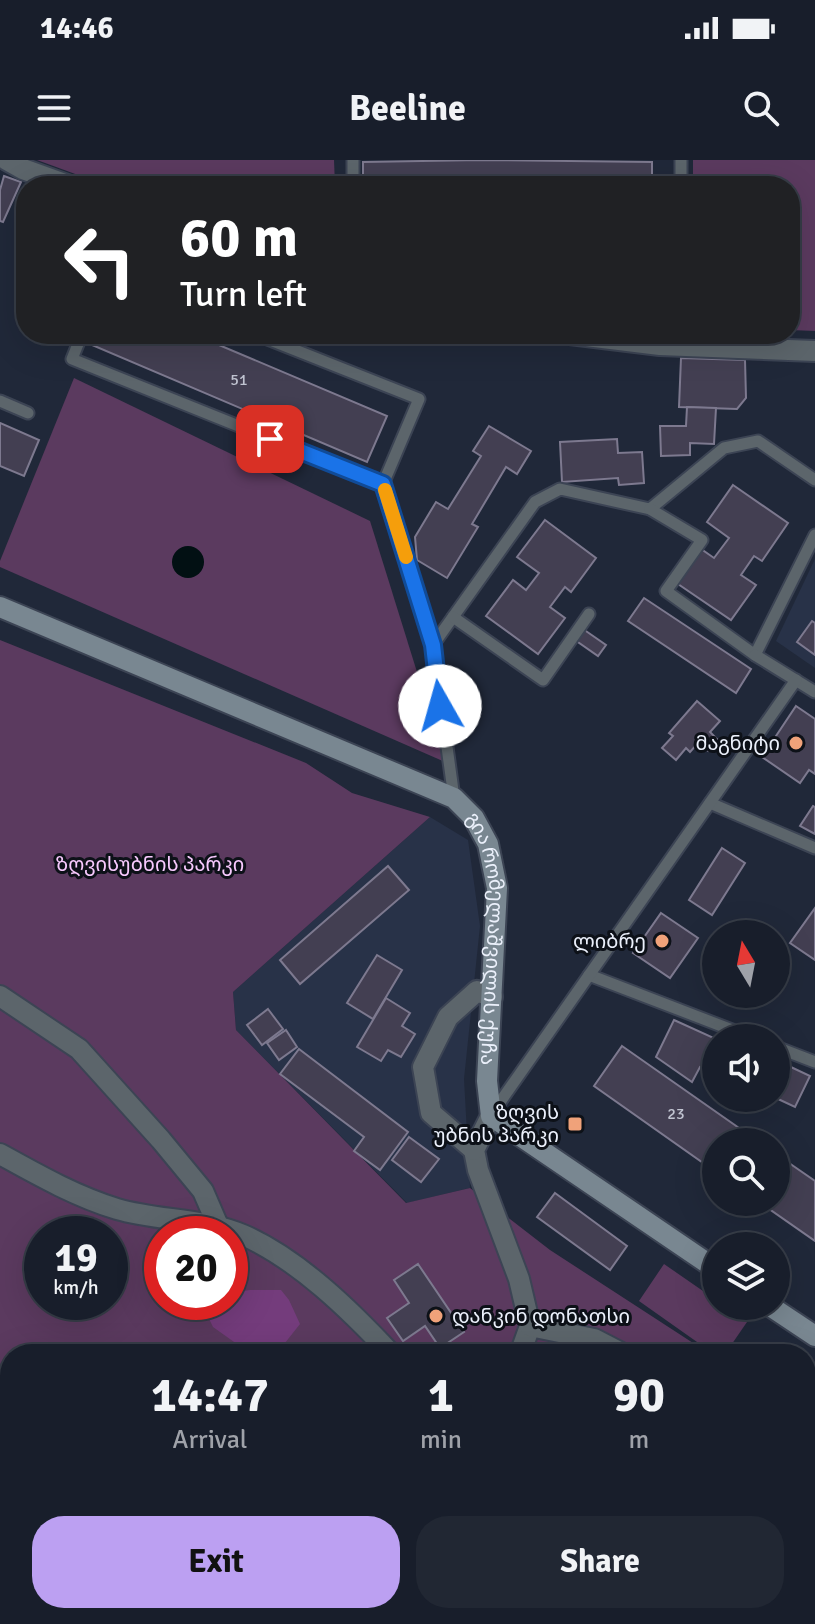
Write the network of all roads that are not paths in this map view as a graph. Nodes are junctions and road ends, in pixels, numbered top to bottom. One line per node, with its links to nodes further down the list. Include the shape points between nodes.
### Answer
1 (7, 160): 2 (street)
2 (42, 176)
3 (78, 344): 10 (lane, via 72,359)
4 (280, 344): 10 (lane, via 419,399)
5 (652, 344): 6 (street)
6 (815, 351)
7 (0, 401): 8 (lane)
8 (28, 413)
9 (815, 480): 11 (lane, via 758,441 724,448)
10 (383, 484): 16 (lane)
11 (650, 509): 15 (lane, via 560,489 535,502); 17 (lane, via 702,540 666,591)
12 (815, 535): 17 (lane)
13 (0, 607): 20 (street, გია რომელაშვილის ქუჩა)
14 (589, 614): 15 (lane, via 543,680)
15 (453, 617): 16 (lane)
16 (433, 645): 20 (lane)
17 (755, 655): 18 (lane)
18 (796, 680): 19 (lane); 21 (lane)
19 (815, 692)
20 (454, 798): 25 (street, გია რომელაშვილის ქუჩა, via 474,818 488,844 497,888)
21 (710, 803): 22 (lane); 23 (lane)
22 (815, 848)
23 (589, 975): 26 (lane); 29 (lane)
24 (0, 996): 33 (street, via 79,1049 203,1191)
25 (492, 997): 29 (street, გია რომელაშვილის ქუჩა, via 487,1081); 30 (street, via 477,991 448,1017 423,1067 431,1113)
26 (717, 1024)
27 (790, 1052): 28 (lane)
28 (815, 1062)
29 (491, 1116): 30 (street); 35 (street)
30 (474, 1150): 37 (street)
31 (0, 1154): 32 (street, via 53,1184 119,1209)
32 (156, 1216)
33 (214, 1216)
34 (248, 1239): 39 (street, via 289,1263 357,1317)
35 (702, 1259)
36 (790, 1319): 38 (street)
37 (530, 1326): 40 (street); 41 (street)
38 (815, 1336)
39 (382, 1344)
40 (524, 1344)
41 (604, 1344)

